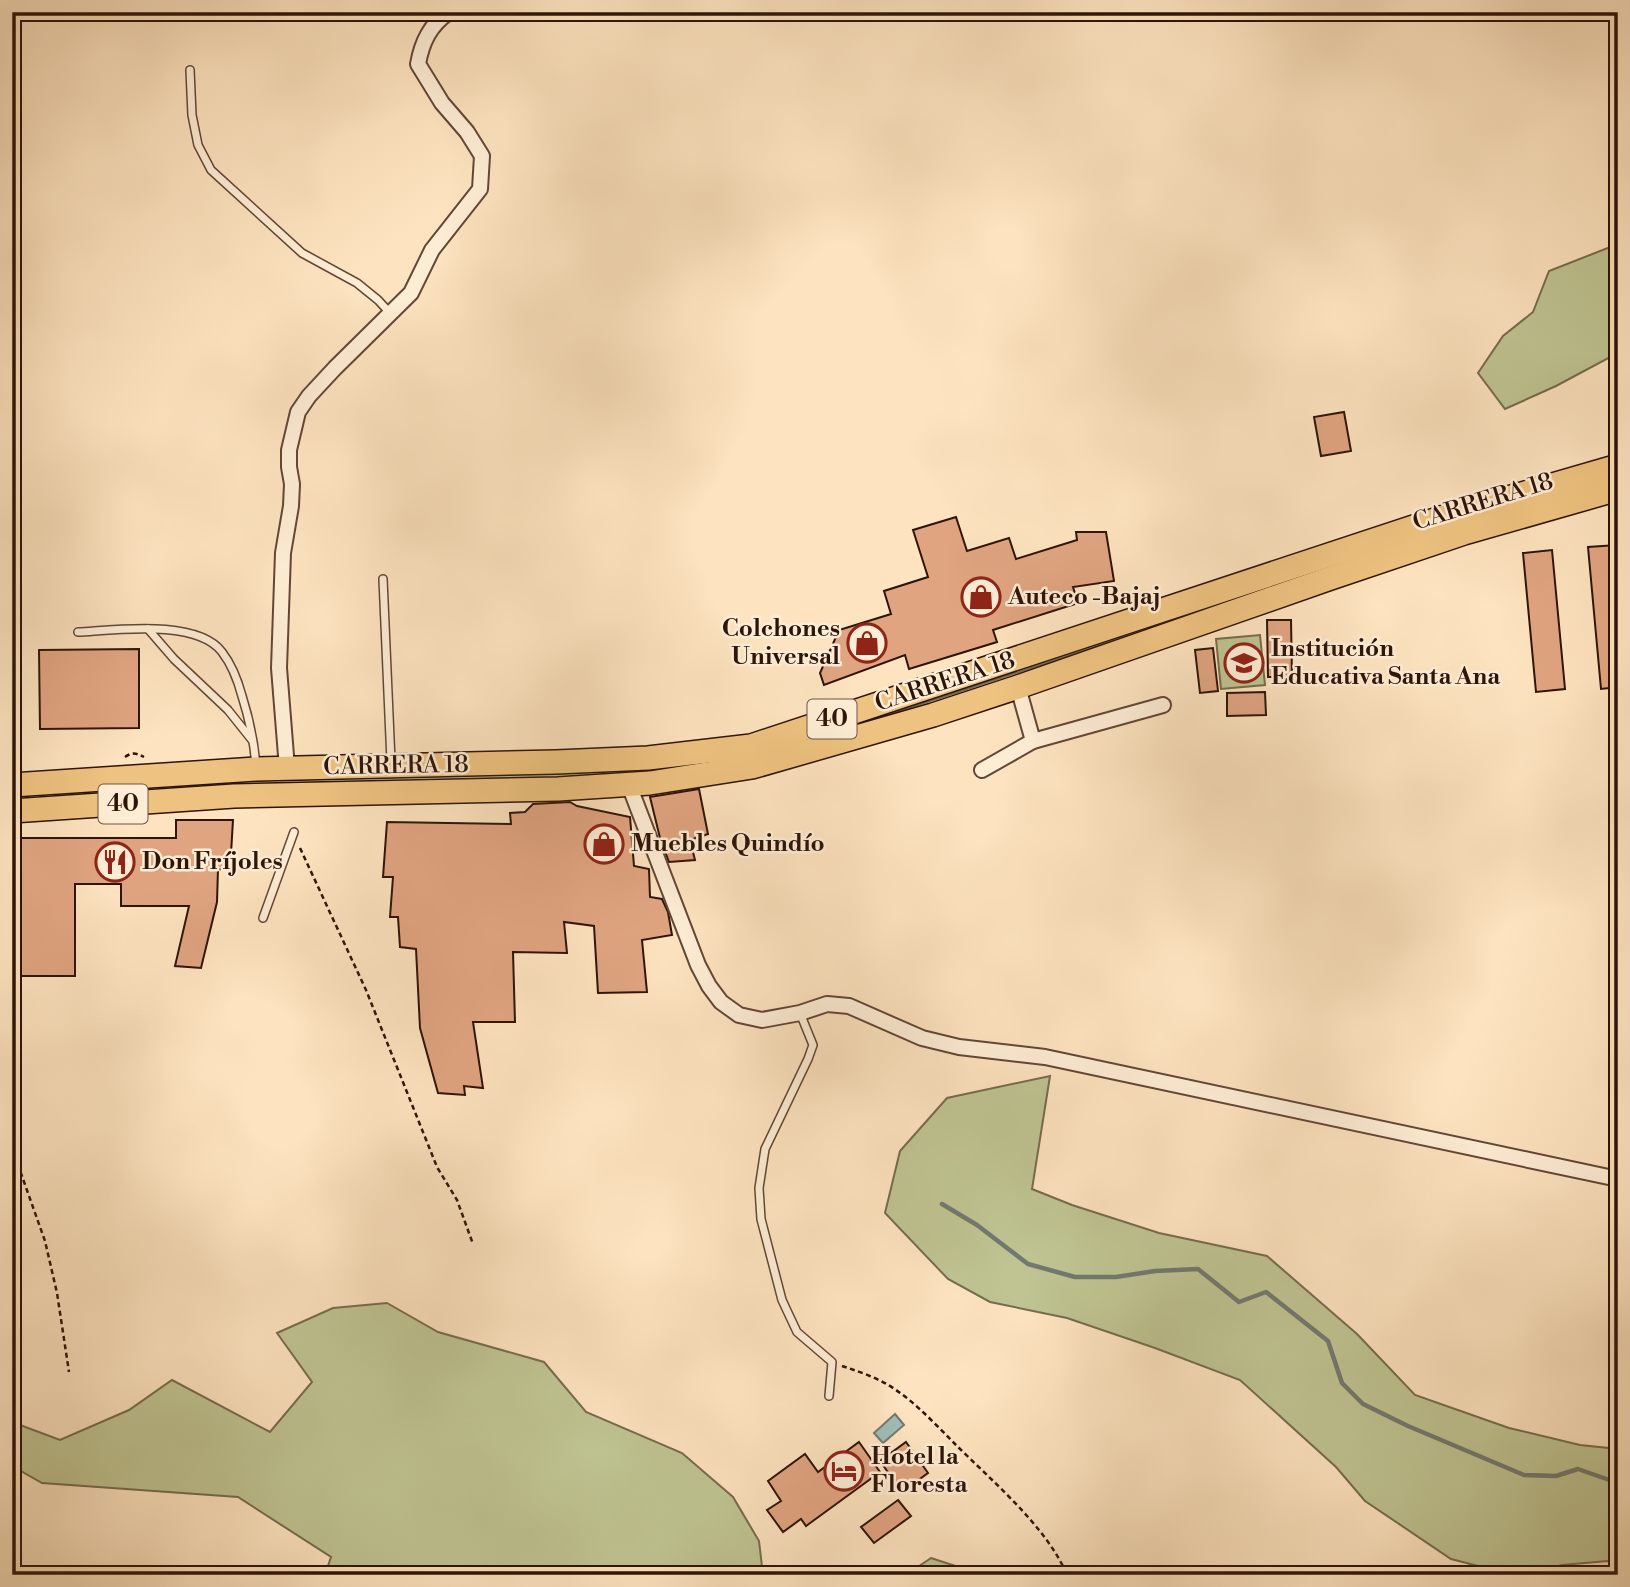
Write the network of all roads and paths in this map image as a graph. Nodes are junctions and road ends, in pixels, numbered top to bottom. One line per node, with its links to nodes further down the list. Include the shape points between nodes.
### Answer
1 (449, 12): 3 (street, via 422,44 418,64 482,156 480,189 432,250 411,293)
2 (190, 70): 3 (lane, via 198,145 211,170 302,253 357,284)
3 (390, 313): 14 (street, via 309,396 298,412 291,438 291,506 283,553 279,668)
4 (1618, 466): 13 (main road, CARRERA 18 / 40, via 1455,513 751,746 648,758)
5 (1618, 489): 9 (main road, CARRERA 18 / 40, via 1464,533)
6 (383, 579): 13 (lane)
7 (148, 629): 8 (lane); 11 (lane); 11 (lane, via 175,630 208,640 222,651 239,686)
8 (78, 632)
9 (1018, 687): 12 (street); 18 (main road, CARRERA 18 / 40, via 752,768)
10 (1163, 705): 12 (street)
11 (252, 740): 15 (lane)
12 (1033, 741): 16 (street)
13 (391, 765): 14 (main road, CARRERA 18 / 40)
14 (287, 768): 15 (main road, CARRERA 18 / 40)
15 (256, 769): 17 (main road, CARRERA 18 / 40)
16 (982, 770)
17 (12, 785)
18 (629, 785): 19 (main road, CARRERA 18 / 40, via 234,796); 22 (street, via 698,965 721,1002 739,1015 762,1020)
19 (12, 811)
20 (294, 832): 21 (lane); 25 (path, via 366,990 437,1167 457,1200)
21 (262, 918)
22 (800, 1013): 24 (street, via 827,1004 849,1006 922,1038 959,1047 1045,1057); 26 (lane, via 813,1045 765,1149 759,1188 761,1219 782,1300 797,1332)
23 (12, 1148): 27 (path, via 45,1241)
24 (1618, 1179)
25 (472, 1244)
26 (832, 1362): 28 (lane); 29 (path, via 897,1390 930,1419 1017,1505 1059,1556)
27 (69, 1372)
28 (829, 1396)
29 (1067, 1575)

